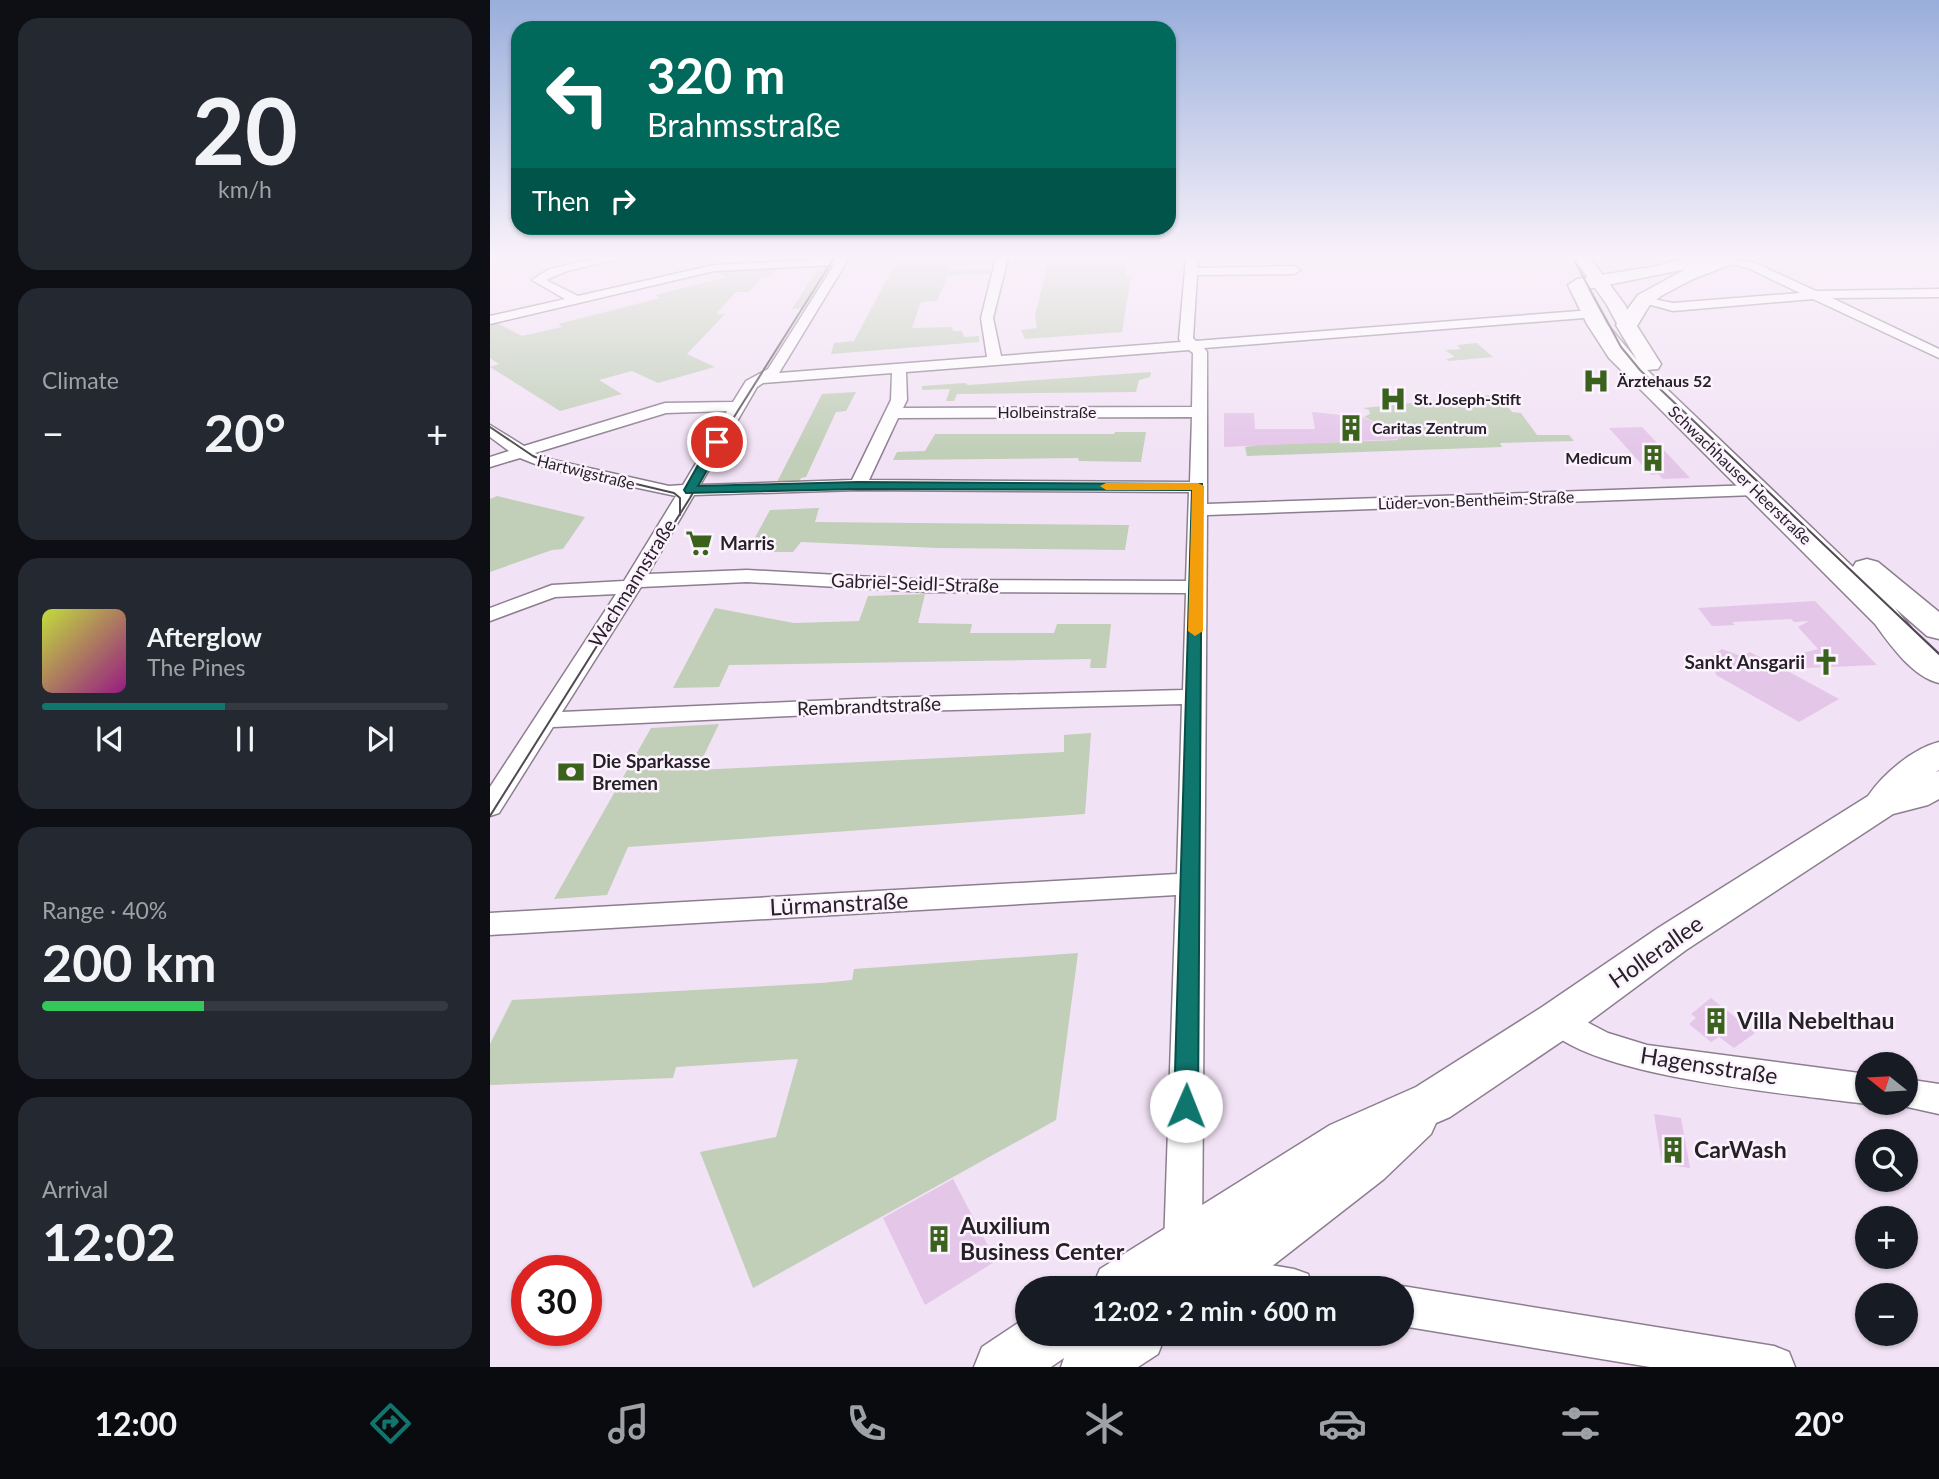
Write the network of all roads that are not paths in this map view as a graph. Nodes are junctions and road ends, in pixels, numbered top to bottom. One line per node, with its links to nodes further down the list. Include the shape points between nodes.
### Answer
1 (804, 322): 16 (street, Wachmannstraße, via 773,372)
2 (988, 322): 14 (street)
3 (1187, 322): 12 (street, via 1186,339)
4 (1492, 322): 12 (street)
5 (1597, 322): 25 (main road, Schwachhauser Heerstraße, via 1617,353)
6 (1624, 322): 9 (main road, Schwachhauser Heerstraße)
7 (1630, 322): 9 (main road)
8 (1872, 322): 11 (street)
9 (1626, 325): 30 (main road, Schwachhauser Heerstraße, via 1651,365 1891,590)
10 (1939, 342): 11 (street)
11 (1918, 344): 13 (street)
12 (1193, 345): 14 (street); 18 (street, via 1200,352)
13 (1939, 354)
14 (995, 360): 15 (street)
15 (899, 368): 16 (street); 19 (street, via 899,400)
16 (761, 379): 17 (street, Wachmannstraße, via 751,384)
17 (738, 406): 21 (street, via 665,408); 24 (street, Wachmannstraße)
18 (1200, 412): 19 (street, Holbeinstraße); 26 (street)
19 (894, 413): 23 (street)
20 (490, 430): 21 (street, Hartwigstraße)
21 (522, 452): 22 (street); 24 (street, Hartwigstraße, via 563,469 661,491)
22 (490, 462)
23 (858, 485): 24 (street, Hartwigstraße); 26 (street, Lüder-von-Bentheim-Straße)
24 (690, 490): 27 (street, Wachmannstraße)
25 (1755, 490): 26 (street, Lüder-von-Bentheim-Straße); 31 (main road, Schwachhauser Heerstraße)
26 (1198, 498): 28 (street)
27 (633, 584): 28 (street, Gabriel-Seidl-Straße, via 747,576 927,586); 29 (street, Gabriel-Seidl-Straße, via 552,591); 33 (street, Wachmannstraße)
28 (1196, 587): 32 (street)
29 (490, 615)
30 (1939, 628)
31 (1939, 673)
32 (1193, 697): 33 (street, Rembrandtstraße); 38 (street)
33 (545, 720): 37 (street, Wachmannstraße)
34 (1939, 753): 36 (main road, Hollerallee, via 1892,788)
35 (1939, 783): 36 (main road, Hollerallee, via 1915,797)
36 (1881, 805): 40 (main road, Hollerallee, via 1672,939)
37 (490, 807)
38 (1189, 884): 39 (street, Lürmanstraße); 44 (street)
39 (490, 924)
40 (1558, 1020): 41 (street, Hagensstraße, via 1598,1044 1647,1059); 44 (main road, Hollerallee, via 1433,1102 1367,1163)
41 (1855, 1087)
42 (1918, 1096): 43 (street)
43 (1939, 1099)
44 (1200, 1270): 45 (main road, Hollerallee); 46 (street)
45 (1173, 1276)
46 (1231, 1276)
47 (1414, 1308): 50 (street)
48 (1033, 1346): 49 (main road)
49 (1002, 1367)
50 (1774, 1367)

